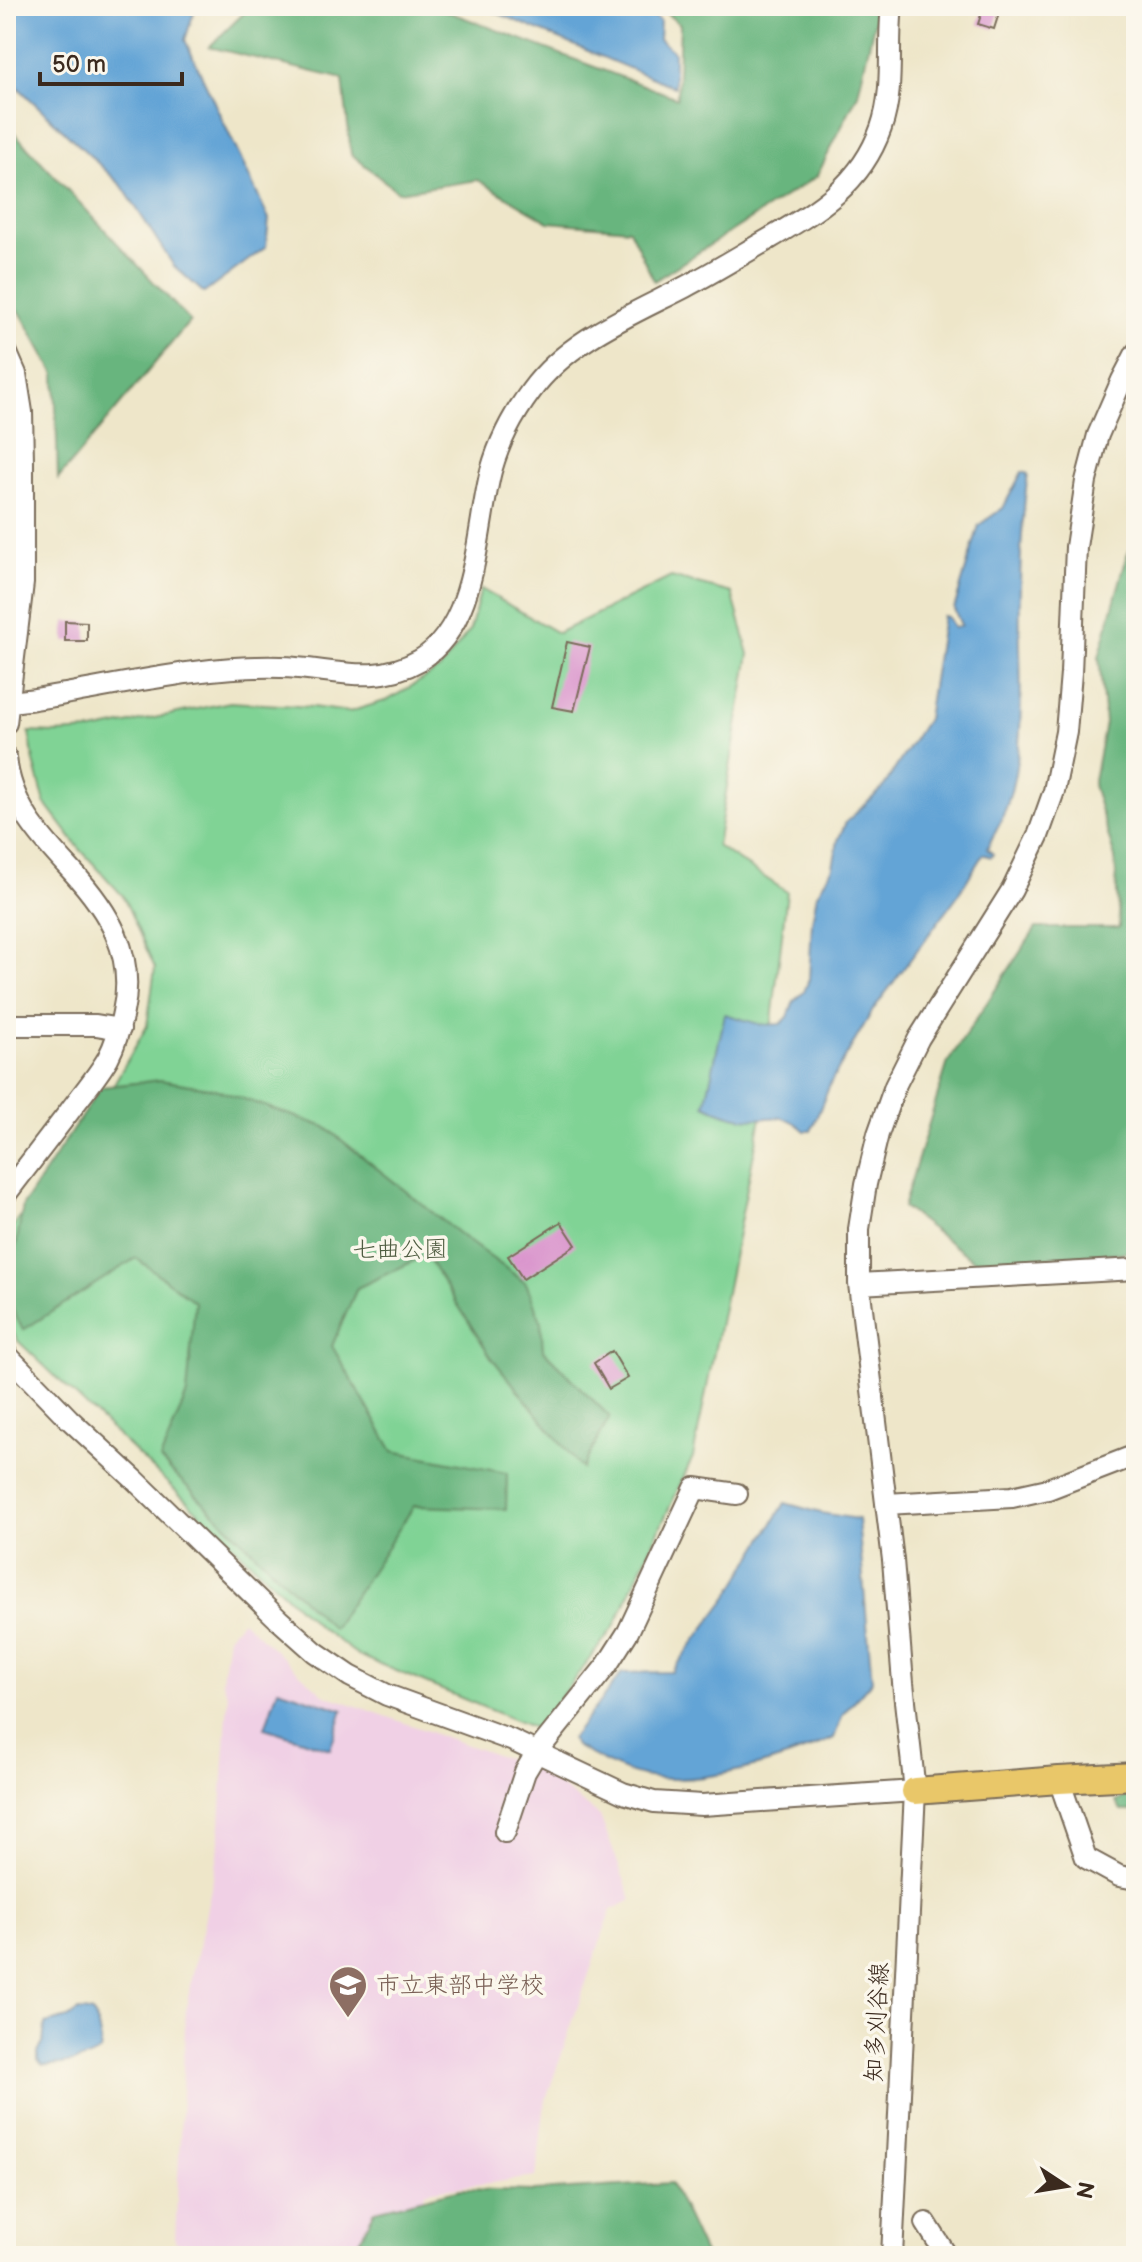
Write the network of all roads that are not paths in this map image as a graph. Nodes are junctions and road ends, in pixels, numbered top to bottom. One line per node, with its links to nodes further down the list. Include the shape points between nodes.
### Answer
1 (892, 6): 4 (street, via 890,88 883,119 862,166 847,184 814,213 578,346 531,390 500,441 459,613 424,658 377,675 284,667 171,676)
2 (6, 351): 4 (street, via 22,412 23,461 23,583)
3 (1136, 353): 10 (street, 知多刈谷線, via 1098,435 1086,481 1076,547 1066,732 1054,791 1012,890 895,1086 866,1184)
4 (6, 709)
5 (6, 757): 7 (street, via 11,785 29,821 114,927 128,979)
6 (6, 1025): 7 (street)
7 (120, 1029): 8 (street, via 95,1078)
8 (6, 1194)
9 (1136, 1269): 10 (street)
10 (859, 1284): 14 (street, 知多刈谷線)
11 (6, 1354): 15 (street, via 315,1652 387,1695)
12 (1136, 1455): 14 (street, via 1012,1497)
13 (737, 1494): 15 (street, via 695,1488 628,1632)
14 (886, 1504): 18 (street, 知多刈谷線)
15 (537, 1752): 18 (street, via 654,1802 702,1805); 19 (street)
16 (1136, 1776): 17 (main road)
17 (1059, 1780): 18 (main road); 20 (street, via 1086,1858)
18 (915, 1791): 22 (street, 知多刈谷線)
19 (505, 1832)
20 (1136, 1879)
21 (926, 2223): 23 (street)
22 (892, 2256)
23 (947, 2256)

